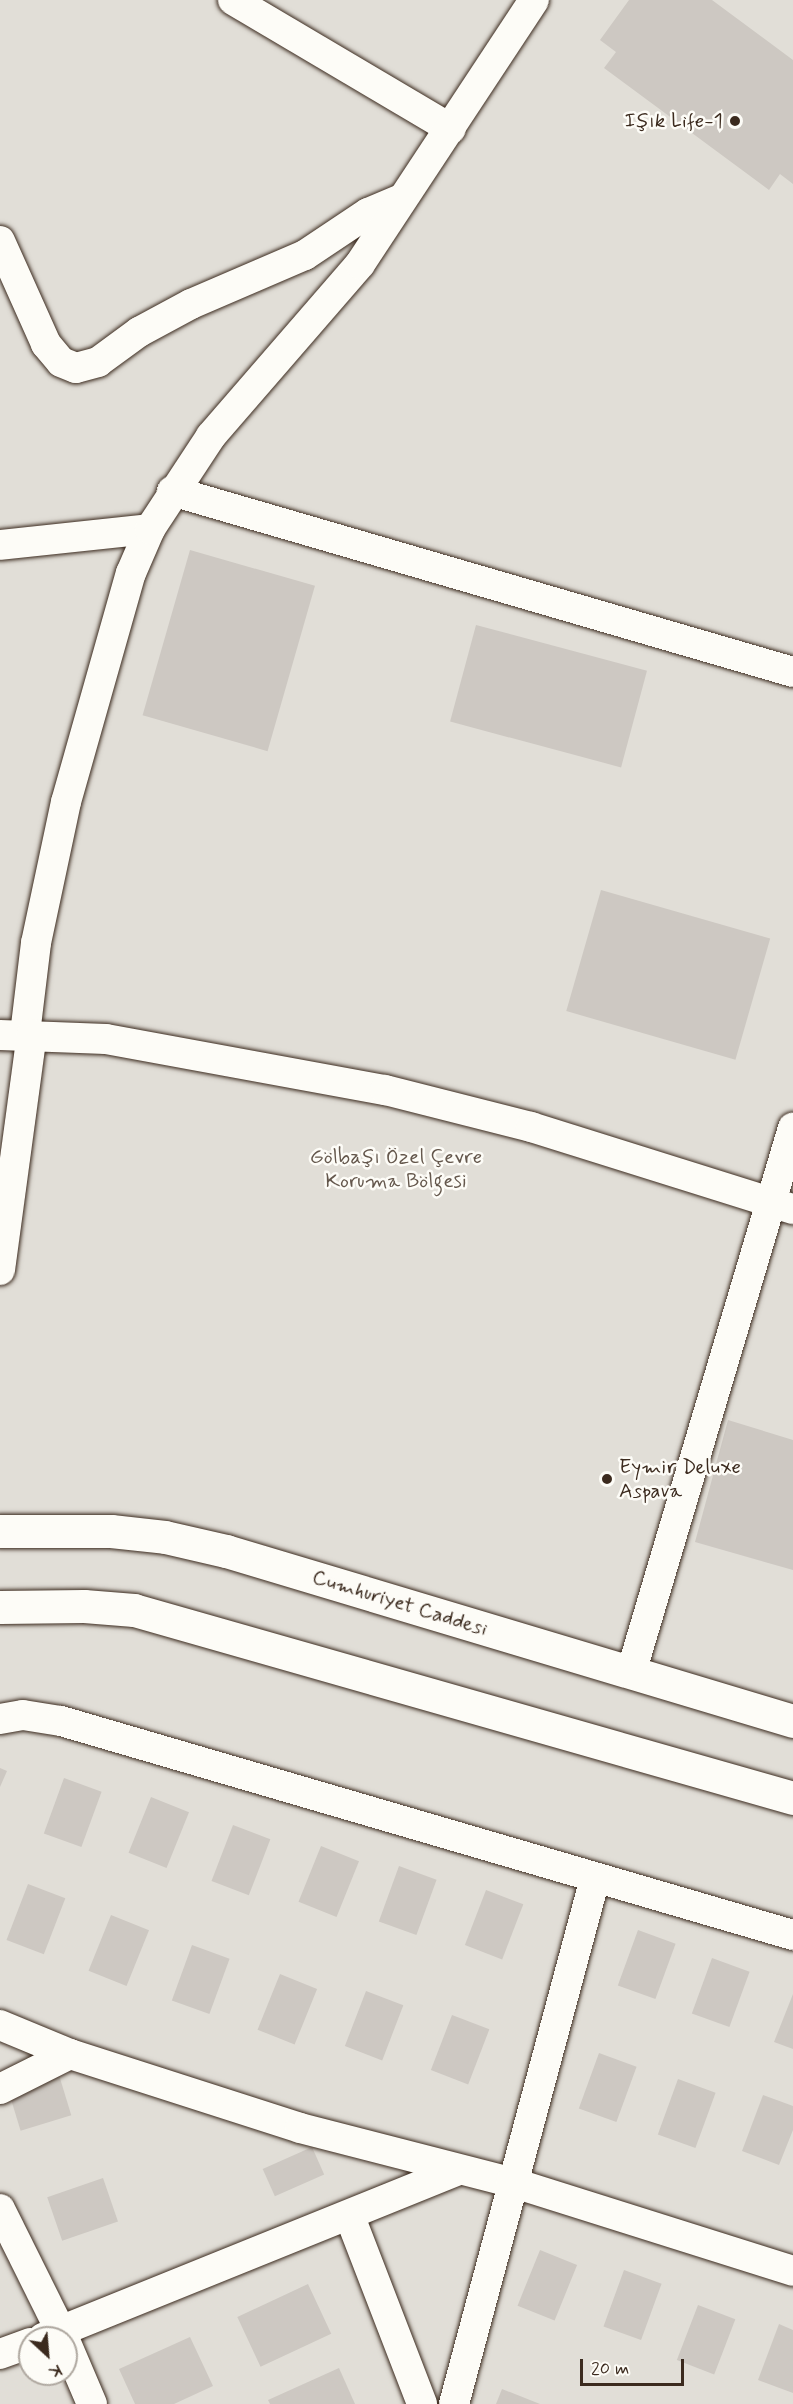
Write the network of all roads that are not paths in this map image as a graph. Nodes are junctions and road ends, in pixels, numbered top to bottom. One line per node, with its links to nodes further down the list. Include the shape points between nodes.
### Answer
1 (233, 0): 3 (street)
2 (534, 0): 3 (street)
3 (451, 129): 4 (street)
4 (402, 199): 5 (street, via 368,213 305,255 191,304 139,332 99,362 76,368 61,362 46,344); 6 (street, via 360,264 211,436)
5 (0, 241)
6 (172, 491): 7 (street); 9 (street)
7 (150, 529): 8 (street); 10 (street, via 131,573 66,802)
8 (0, 545)
9 (793, 672)
10 (19, 1034): 12 (street, via 106,1039 385,1090 531,1128); 13 (street)
11 (793, 1128): 12 (street)
12 (782, 1207): 16 (street)
13 (0, 1270)
14 (0, 1531): 16 (main road, Cumhuriyet Caddesi, via 111,1531 176,1539)
15 (0, 1607): 19 (main road, via 134,1610)
16 (631, 1673): 18 (main road, Cumhuriyet Caddesi)
17 (0, 1719): 20 (street, via 23,1715 61,1721)
18 (793, 1721)
19 (793, 1798)
20 (594, 1878): 21 (street); 26 (street)
21 (793, 1935)
22 (0, 2025): 23 (street)
23 (70, 2054): 24 (street); 25 (street, via 300,2128)
24 (0, 2089)
25 (457, 2171): 26 (street); 28 (street)
26 (511, 2182): 29 (street); 37 (street)
27 (0, 2209): 30 (street)
28 (350, 2217): 31 (street); 36 (street)
29 (793, 2271)
30 (53, 2326)
31 (78, 2330)
32 (18, 2347): 33 (street)
33 (0, 2354)
34 (78, 2377): 35 (street)
35 (92, 2404)
36 (422, 2404)
37 (454, 2404)

